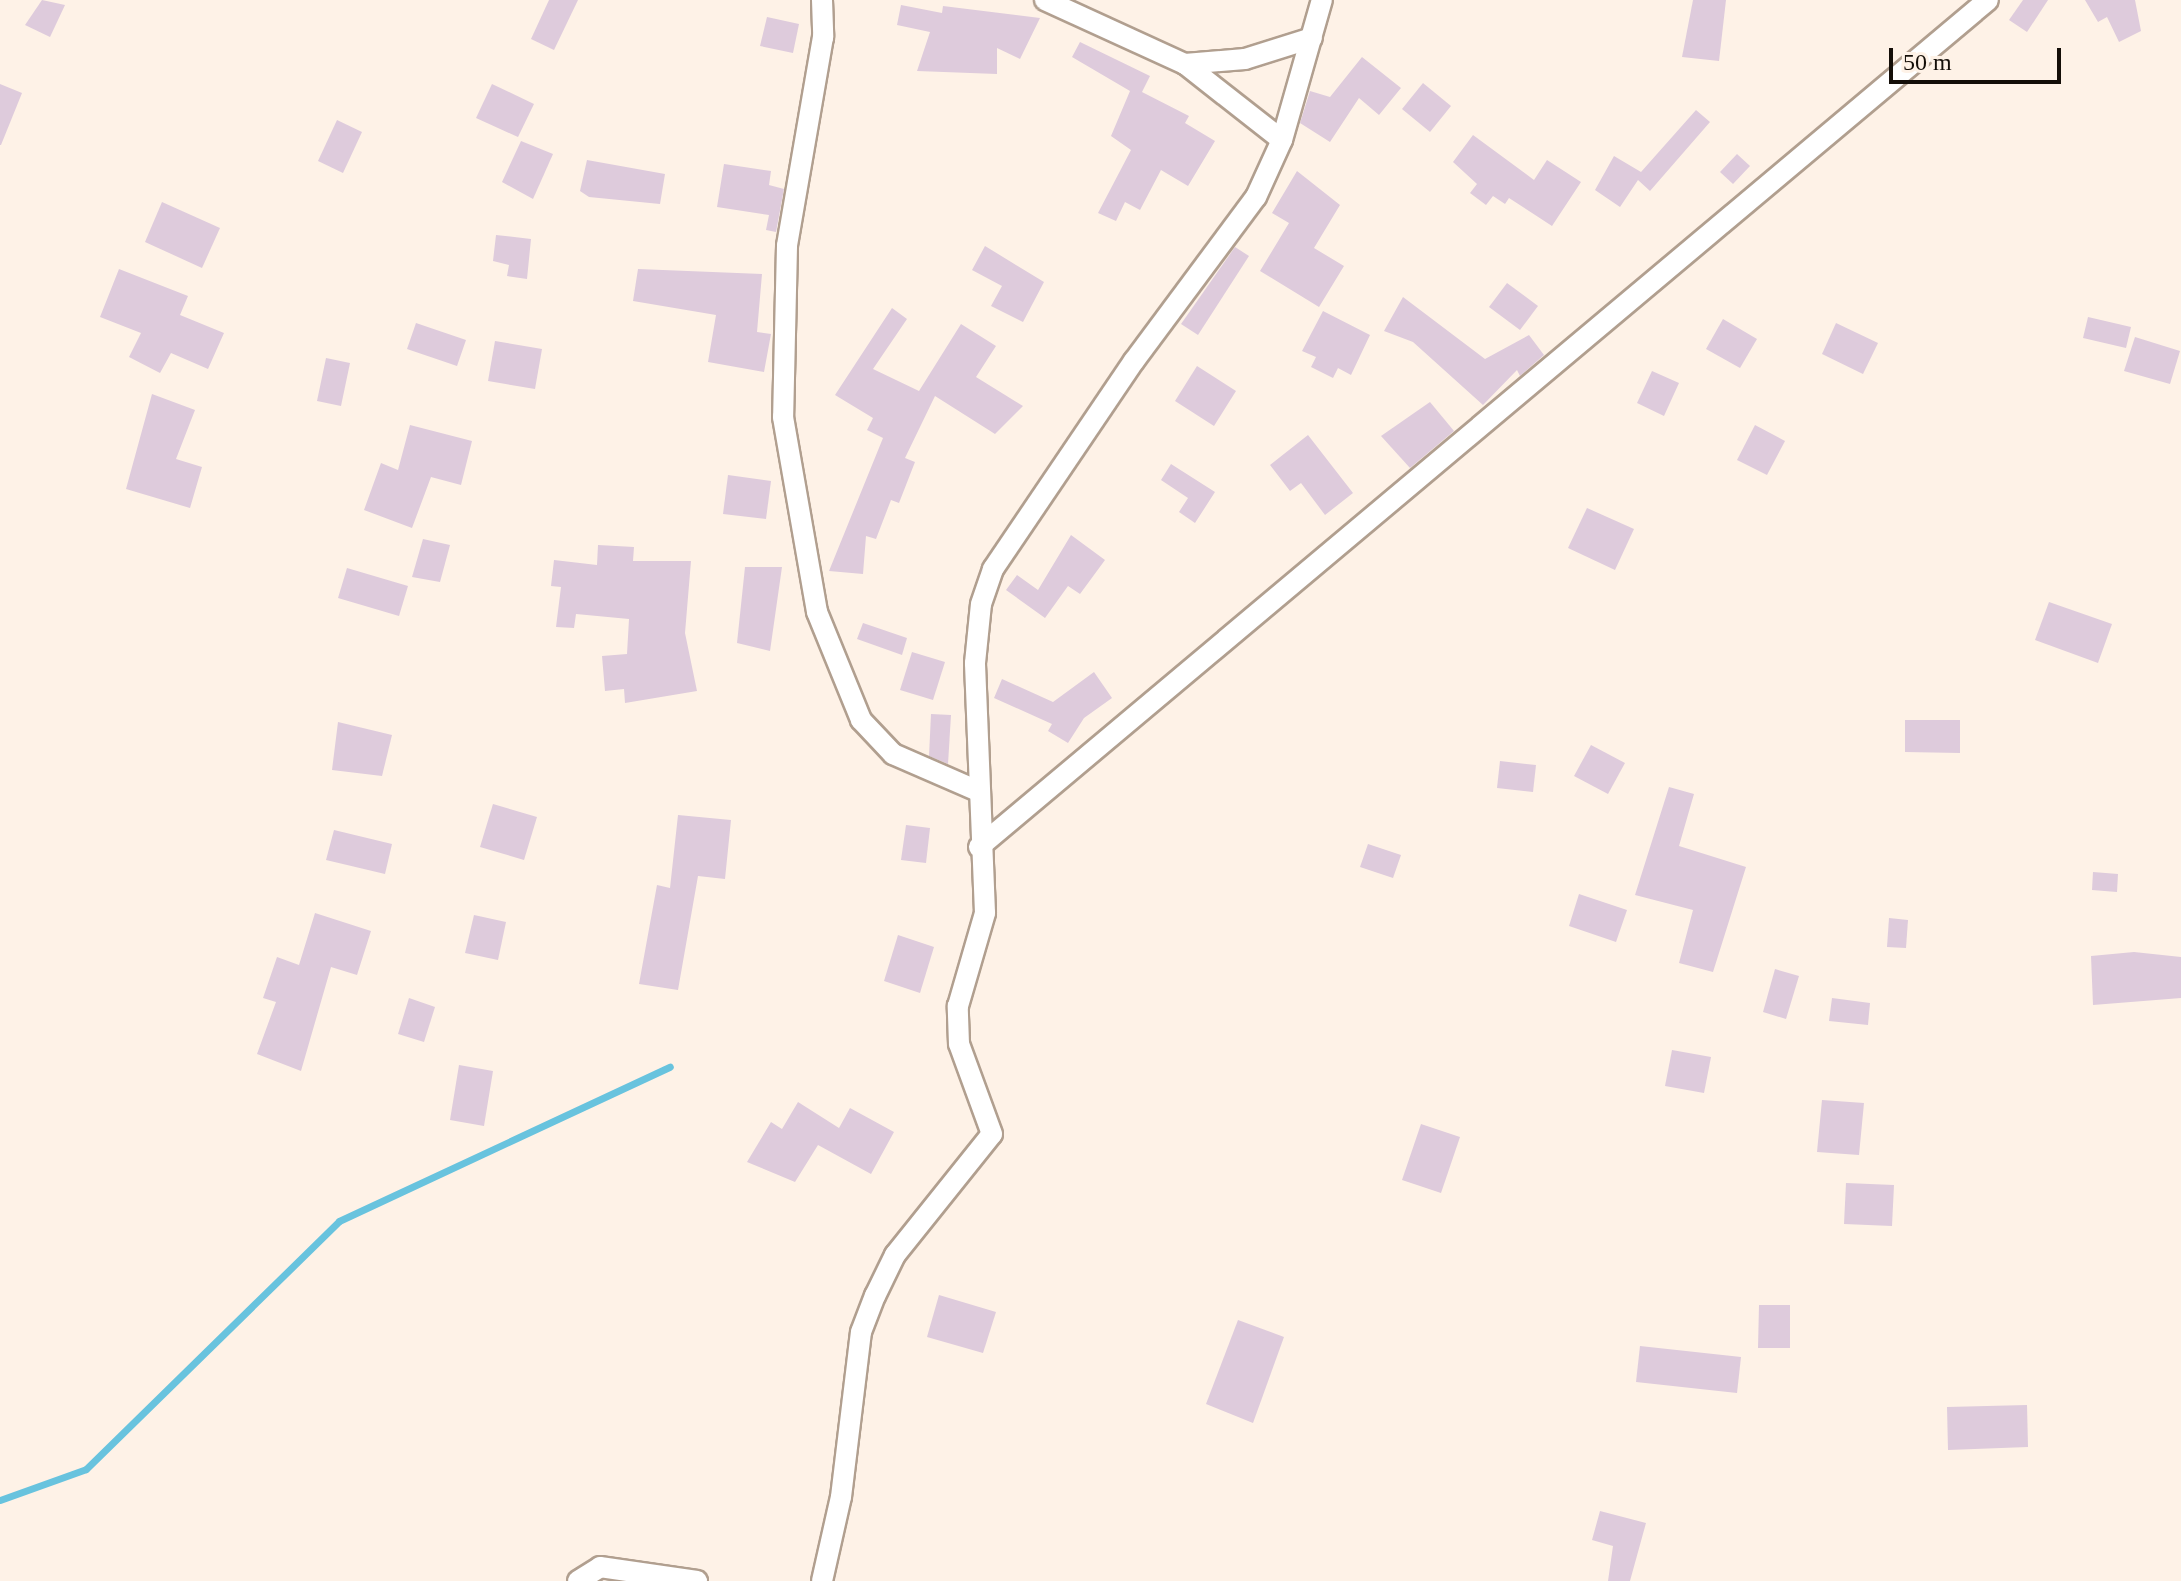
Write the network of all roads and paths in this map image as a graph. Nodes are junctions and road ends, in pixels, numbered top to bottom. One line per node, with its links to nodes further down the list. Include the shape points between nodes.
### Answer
1 (822, 0): 8 (street, via 823,37 787,246 783,417 817,612 861,720 893,754)
2 (1045, 0): 6 (street)
3 (1322, 0): 5 (street)
4 (1988, 0): 9 (street)
5 (1312, 38): 6 (street, via 1245,59); 7 (street)
6 (1185, 64): 7 (street)
7 (1282, 140): 8 (street, via 1256,197 993,569 976,636)
8 (978, 791): 9 (street)
9 (979, 847): 12 (street, via 985,913 958,1006 959,1044 991,1116 992,1134 895,1255 861,1332 841,1497)
10 (578, 1581): 11 (street, via 600,1567)
11 (697, 1581)
12 (822, 1581)

